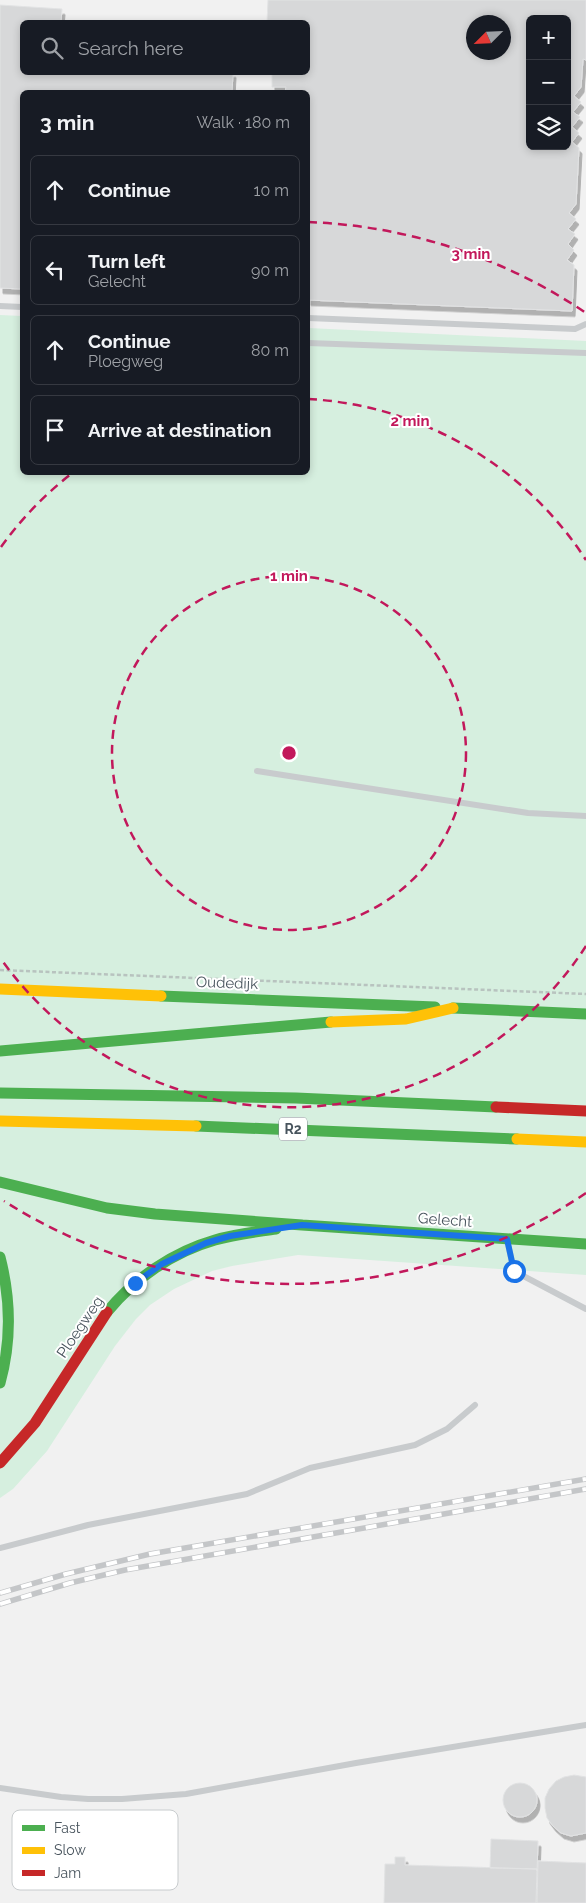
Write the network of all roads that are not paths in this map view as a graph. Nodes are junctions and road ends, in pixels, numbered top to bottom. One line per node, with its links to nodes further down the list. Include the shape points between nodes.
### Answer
1 (0, 306): 2 (lane)
2 (20, 307)
3 (310, 318): 4 (lane, via 575,329)
4 (586, 324)
5 (310, 343): 6 (lane)
6 (586, 353)
7 (257, 771): 8 (lane, via 528,814)
8 (586, 816)
9 (0, 989): 10 (main road, Oudedijk)
10 (453, 1008): 11 (main road, Oudedijk); 12 (main road, via 406,1019)
11 (586, 1014)
12 (0, 1051)
13 (0, 1093): 14 (main road, R2, via 296,1098)
14 (586, 1111)
15 (0, 1121): 16 (main road, R2)
16 (586, 1142)
17 (0, 1182): 18 (main road, via 107,1208)
18 (302, 1225): 19 (main road, Gelecht); 25 (main road, Ploegweg, via 206,1243 162,1264 135,1283 94,1329 40,1416)
19 (507, 1239): 20 (main road, Gelecht); 22 (lane, via 514,1271)
20 (586, 1244)
21 (0, 1257): 23 (main road, via 11,1316 8,1356)
22 (586, 1309)
23 (0, 1383)
24 (475, 1405): 26 (lane, via 447,1429 415,1446 310,1468 247,1494 88,1525)
25 (0, 1463)
26 (0, 1548)
27 (586, 1725): 28 (lane, via 186,1794 88,1799)
28 (0, 1788)

